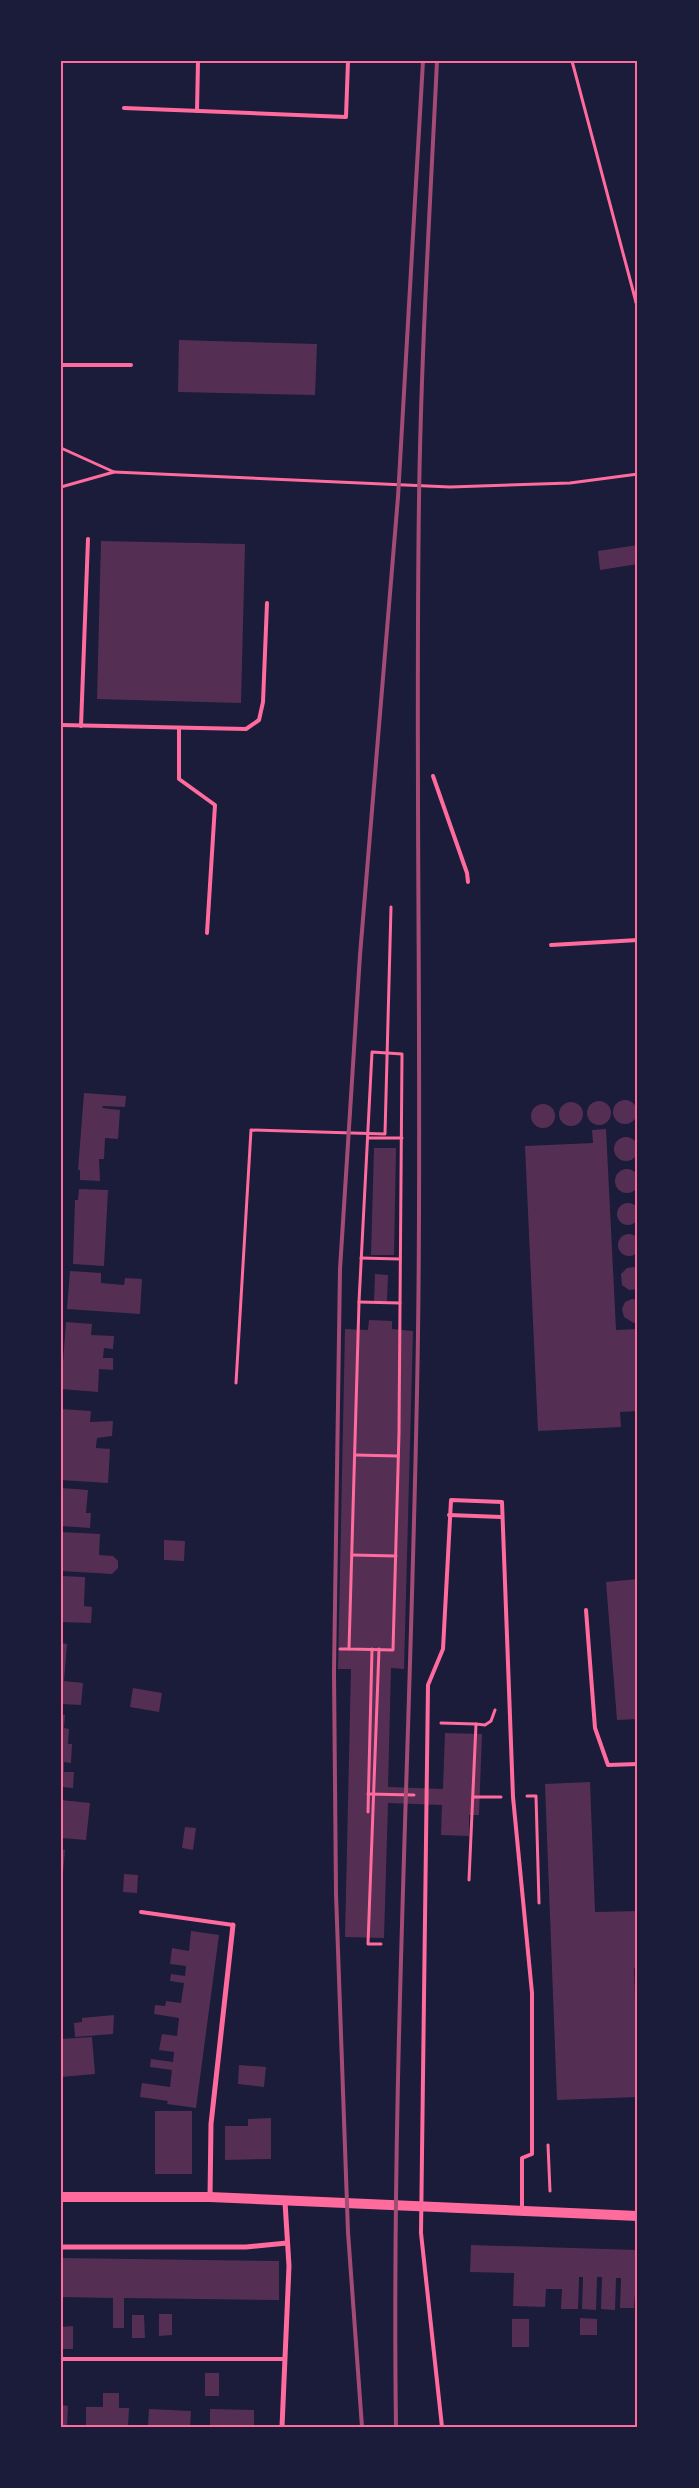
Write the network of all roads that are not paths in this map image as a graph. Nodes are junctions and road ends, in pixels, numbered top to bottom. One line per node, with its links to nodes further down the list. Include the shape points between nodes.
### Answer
1 (198, 61): 4 (lane)
2 (348, 61): 4 (lane, via 346,117)
3 (124, 108): 4 (lane)
4 (197, 111)
5 (61, 365): 6 (lane)
6 (131, 365)
7 (88, 539): 10 (lane)
8 (267, 602): 11 (lane, via 263,702 258,720 246,729)
9 (61, 725): 10 (lane)
10 (81, 726): 11 (lane)
11 (179, 729): 14 (lane, via 179,779 215,805)
12 (433, 776): 13 (lane)
13 (468, 882)
14 (207, 933)
15 (638, 940): 16 (lane)
16 (551, 945)
17 (449, 1515): 18 (lane); 18 (lane, via 451,1500 502,1502); 33 (lane, via 443,1649 428,1686 421,2233)
18 (501, 1517): 26 (lane, via 512,1797 532,1993 532,2154 522,2158)
19 (586, 1610): 20 (lane, via 595,1728 608,1765)
20 (638, 1764)
21 (141, 1912): 22 (lane)
22 (233, 1925): 24 (street, via 211,2124)
23 (61, 2197): 24 (main road)
24 (210, 2197): 25 (main road)
25 (288, 2202): 26 (main road); 28 (street)
26 (522, 2210): 27 (main road)
27 (638, 2216)
28 (287, 2242): 29 (street, via 246,2247); 31 (street)
29 (61, 2247)
30 (61, 2359): 31 (lane)
31 (285, 2359): 32 (street)
32 (282, 2427)
33 (442, 2427)

